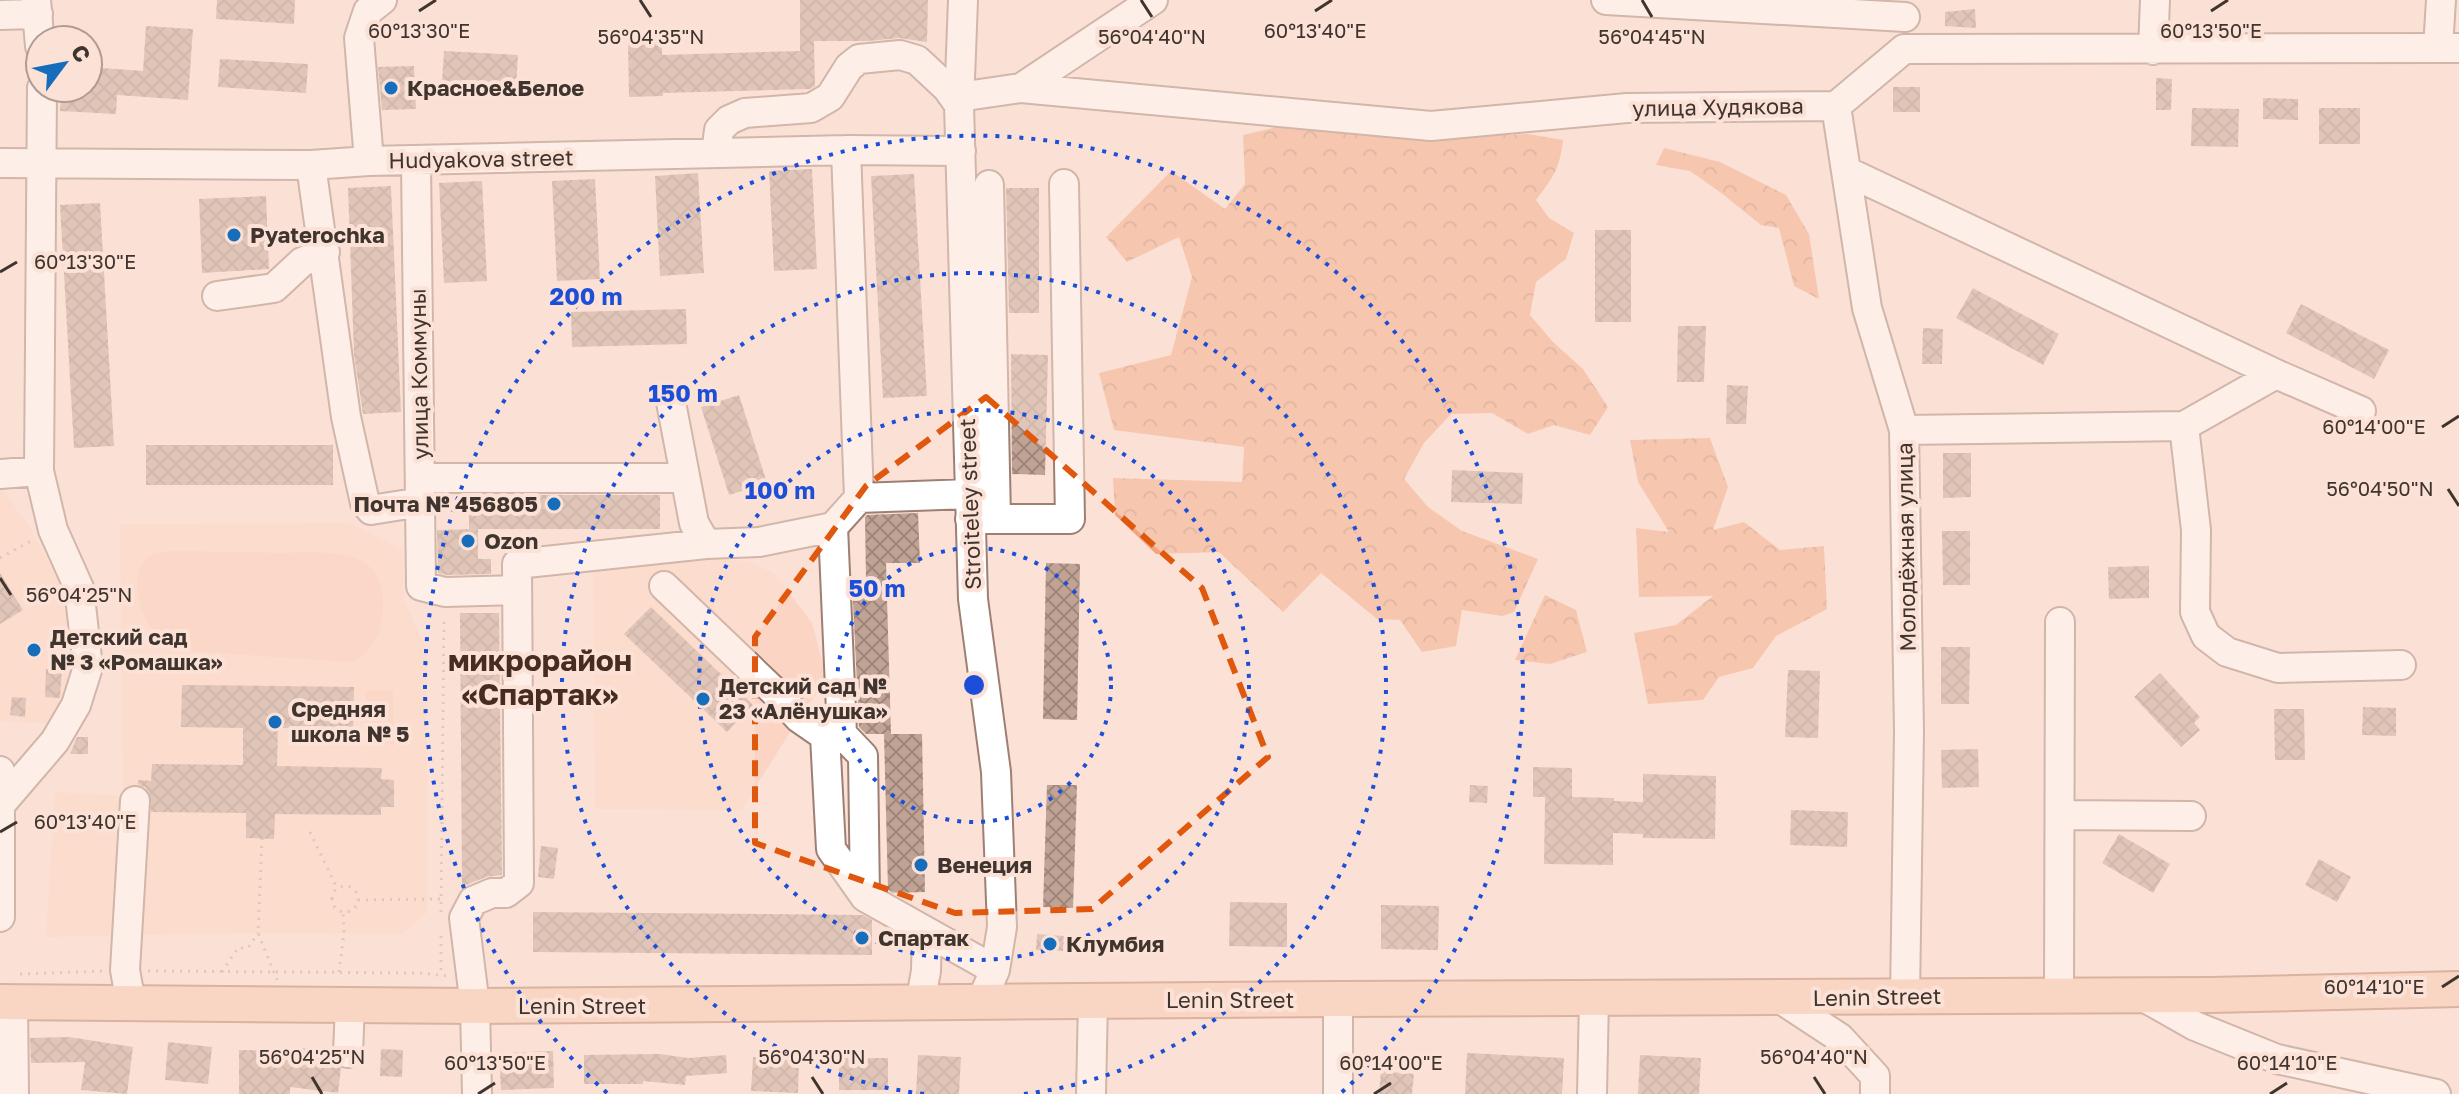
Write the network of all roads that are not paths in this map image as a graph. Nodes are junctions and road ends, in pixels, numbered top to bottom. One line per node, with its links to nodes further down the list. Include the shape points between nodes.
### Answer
1 (382, 0): 21 (street, via 368,11 359,38)
2 (963, 0): 15 (street, Stroiteley street)
3 (1153, 0): 14 (street)
4 (1606, 0): 7 (street)
5 (2155, 0): 13 (street)
6 (2441, 0): 11 (street)
7 (1682, 2): 9 (street)
8 (37, 7): 10 (street)
9 (1905, 8): 12 (street)
10 (0, 15)
11 (2448, 48): 13 (street)
12 (1904, 49): 13 (street); 17 (street, улица Худякова)
13 (2153, 50)
14 (1021, 88): 15 (street, улица Худякова); 17 (street, улица Худякова, via 1431,126 1627,108)
15 (959, 101): 19 (street, Stroiteley street); 20 (street, via 917,60 900,55 859,59 830,97 811,108 745,113 729,120 719,130)
16 (42, 104): 24 (street)
17 (1836, 106): 26 (street, Молодёжная улица)
18 (846, 150): 19 (street, Hudyakova street); 20 (street, Hudyakova street); 40 (street)
19 (961, 151): 41 (street, Stroiteley street)
20 (716, 153): 22 (street, Hudyakova street)
21 (369, 161): 22 (street, Hudyakova street); 25 (street, Hudyakova street)
22 (416, 161): 39 (street, улица Коммуны)
23 (0, 163): 24 (street, Hudyakova street)
24 (43, 164): 25 (street, Hudyakova street); 36 (street)
25 (311, 165): 29 (street)
26 (1846, 171): 31 (street); 35 (street, Молодёжная улица, via 1867,308)
27 (1064, 184): 41 (street, via 1070,519)
28 (989, 185): 41 (street)
29 (325, 252): 30 (street, via 302,262 274,288); 39 (street, via 346,417 365,503 371,510)
30 (217, 296)
31 (2276, 374): 33 (street); 34 (street)
32 (670, 397): 38 (street)
33 (2361, 411)
34 (2184, 426): 35 (street); 47 (street, via 2196,530 2195,612 2206,636 2227,652 2278,668)
35 (1904, 430): 60 (street, Молодёжная улица, via 1909,732)
36 (39, 471): 37 (street); 51 (street, via 53,530 79,588 88,667 76,705 55,741)
37 (0, 474)
38 (685, 478): 39 (street); 43 (street, via 694,523)
39 (421, 490): 45 (street, улица Коммуны, via 433,589)
40 (859, 498): 41 (street); 42 (street)
41 (978, 510): 56 (street, Stroiteley street, via 973,599 996,772 1002,927)
42 (833, 527): 43 (street, via 759,542); 48 (street)
43 (706, 544): 45 (street, via 517,564)
44 (664, 586): 48 (street, via 799,718)
45 (517, 590): 59 (street, via 519,883 506,893 473,901 464,918)
46 (2060, 622): 52 (street)
47 (2401, 665)
48 (834, 735): 55 (street, via 831,849 865,897)
49 (0, 771): 51 (street)
50 (135, 801): 67 (street, via 125,970)
51 (1, 804): 54 (street)
52 (2060, 815): 53 (street); 61 (street)
53 (2191, 816)
54 (0, 917)
55 (927, 933): 56 (street); 68 (street)
56 (995, 970): 69 (street, Stroiteley street)
57 (2459, 989): 62 (main road, Lenin Street)
58 (6, 994): 67 (main road, Lenin Street); 72 (street)
59 (473, 994): 68 (main road, Lenin Street); 70 (main road, Lenin Street); 73 (street)
60 (1905, 996): 61 (main road, Lenin Street); 64 (main road, Lenin Street)
61 (2059, 996): 62 (main road, Lenin Street)
62 (2142, 996): 78 (street, via 2195,1026 2277,1059)
63 (1594, 998): 64 (main road, Lenin Street); 65 (main road, Lenin Street); 76 (street)
64 (1779, 998): 77 (street, via 1840,1038 1875,1076)
65 (1338, 999): 66 (main road, Lenin Street); 75 (street)
66 (1093, 1001): 69 (main road, Lenin Street); 74 (street)
67 (131, 1003): 70 (main road, Lenin Street)
68 (920, 1004): 69 (main road, Lenin Street)
69 (980, 1004)
70 (350, 1005): 71 (street)
71 (348, 1053)
72 (14, 1094)
73 (477, 1094)
74 (1091, 1094)
75 (1338, 1094)
76 (1592, 1094)
77 (1875, 1094)
78 (2436, 1094)

